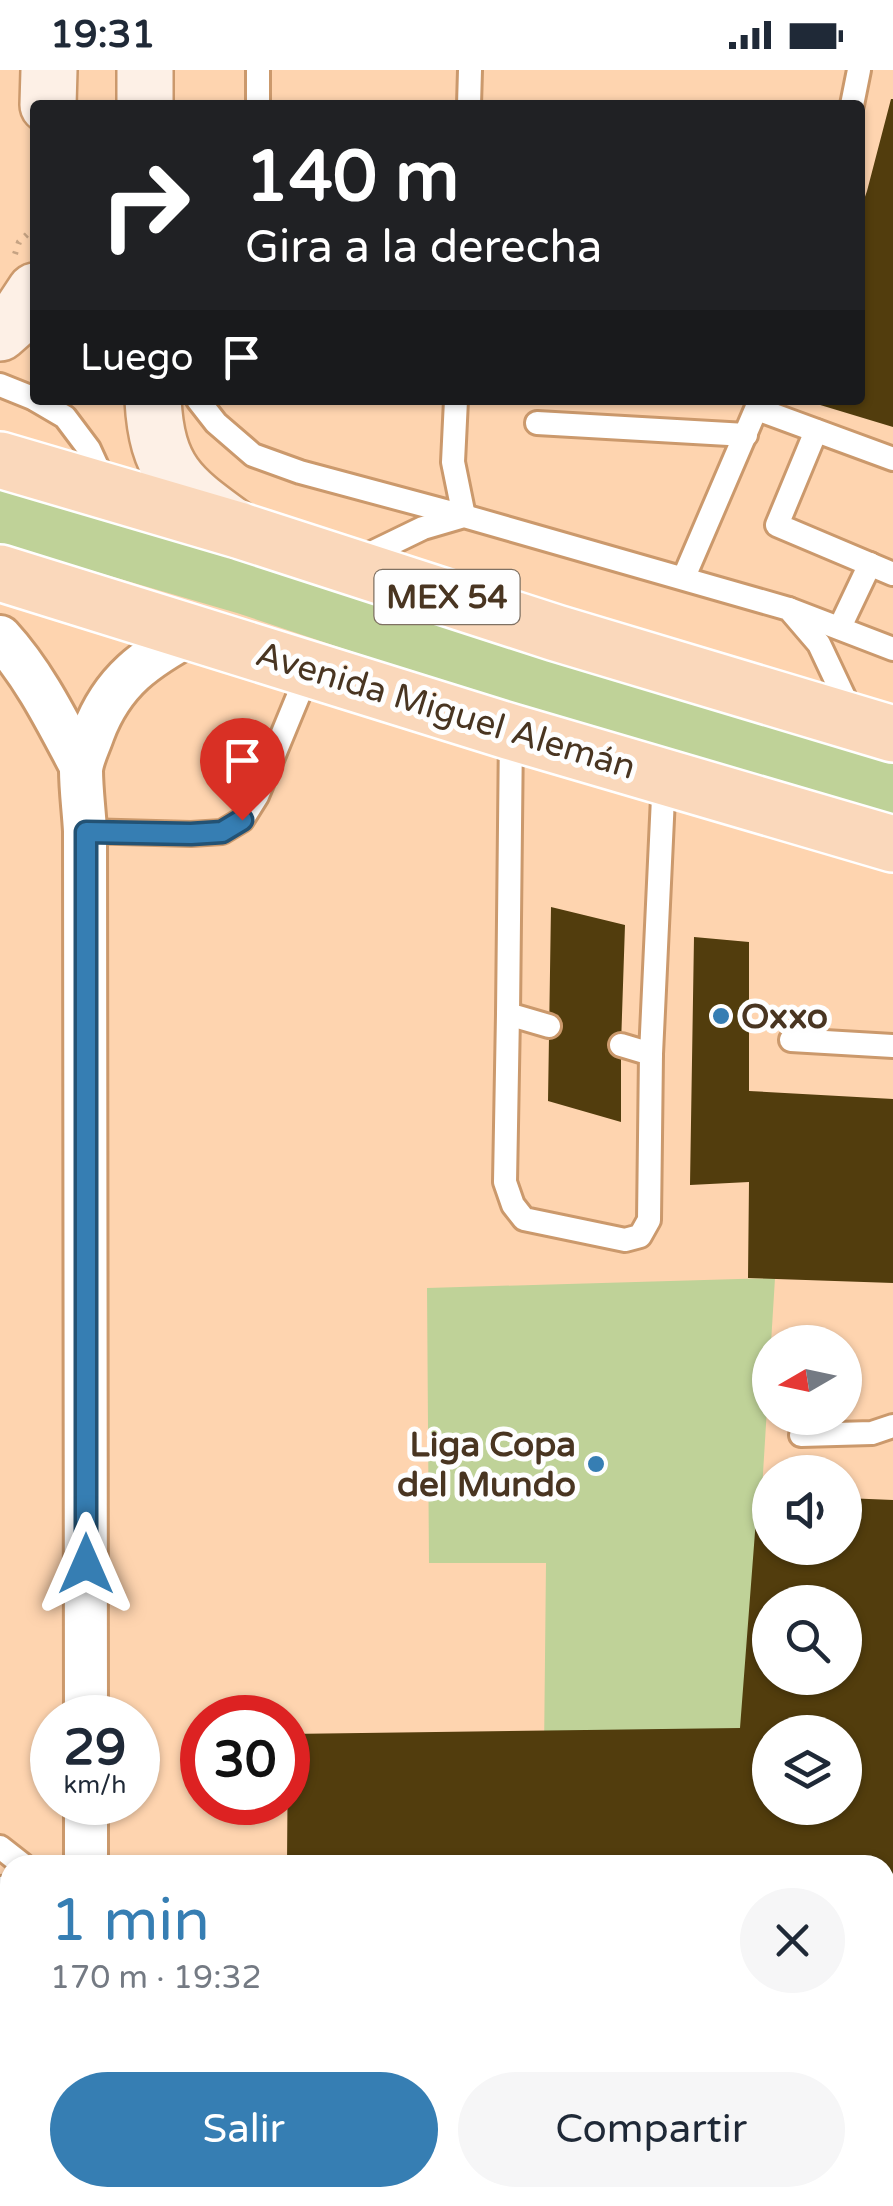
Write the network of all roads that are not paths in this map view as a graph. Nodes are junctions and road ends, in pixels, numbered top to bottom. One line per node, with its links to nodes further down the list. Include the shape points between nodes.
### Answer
1 (49, 70): 5 (main road)
2 (258, 70): 6 (lane)
3 (470, 70): 7 (lane)
4 (859, 70): 8 (lane)
5 (48, 100)
6 (258, 100)
7 (469, 100)
8 (853, 100)
9 (30, 299): 10 (main road)
10 (0, 333)
11 (0, 385): 12 (lane)
12 (30, 398)
13 (45, 405): 24 (lane, via 65,417 89,449)
14 (153, 405): 26 (main road, via 167,468)
15 (202, 405): 25 (lane, via 252,455)
16 (456, 405): 25 (lane, via 453,462)
17 (758, 405): 21 (lane)
18 (760, 405): 20 (lane)
19 (537, 423): 21 (lane)
20 (816, 431): 22 (lane); 28 (lane, via 777,525)
21 (746, 435): 31 (lane)
22 (893, 459)
23 (0, 460): 24 (highway, MEX 54)
24 (108, 492): 26 (highway, MEX 54)
25 (464, 516): 27 (lane); 31 (lane)
26 (238, 530): 27 (highway, MEX 54)
27 (349, 564): 38 (highway, MEX 54)
28 (870, 564): 30 (lane); 33 (lane)
29 (0, 573): 34 (highway, Avenida Miguel Alemán)
30 (893, 574)
31 (684, 577): 32 (lane)
32 (789, 608): 33 (lane); 38 (lane)
33 (840, 627): 36 (lane)
34 (194, 632): 37 (highway, Avenida Miguel Alemán); 40 (street, via 159,650 114,692)
35 (0, 637): 40 (street)
36 (893, 649)
37 (309, 670): 39 (highway, Avenida Miguel Alemán); 42 (lane, via 242,820 222,832)
38 (874, 728)
39 (511, 732): 41 (highway, Avenida Miguel Alemán); 44 (lane)
40 (81, 766): 42 (street)
41 (664, 776): 43 (highway, Avenida Miguel Alemán); 49 (lane)
42 (86, 832): 52 (street)
43 (893, 844)
44 (508, 1014): 45 (lane); 49 (lane, via 505,1182 524,1219 625,1240 640,1236 649,1220)
45 (548, 1026)
46 (791, 1040): 48 (lane)
47 (621, 1045): 49 (lane)
48 (893, 1046)
49 (651, 1054)
50 (893, 1426): 51 (lane)
51 (862, 1433)
52 (86, 1695)
53 (86, 1825): 54 (street)
54 (86, 1855)

